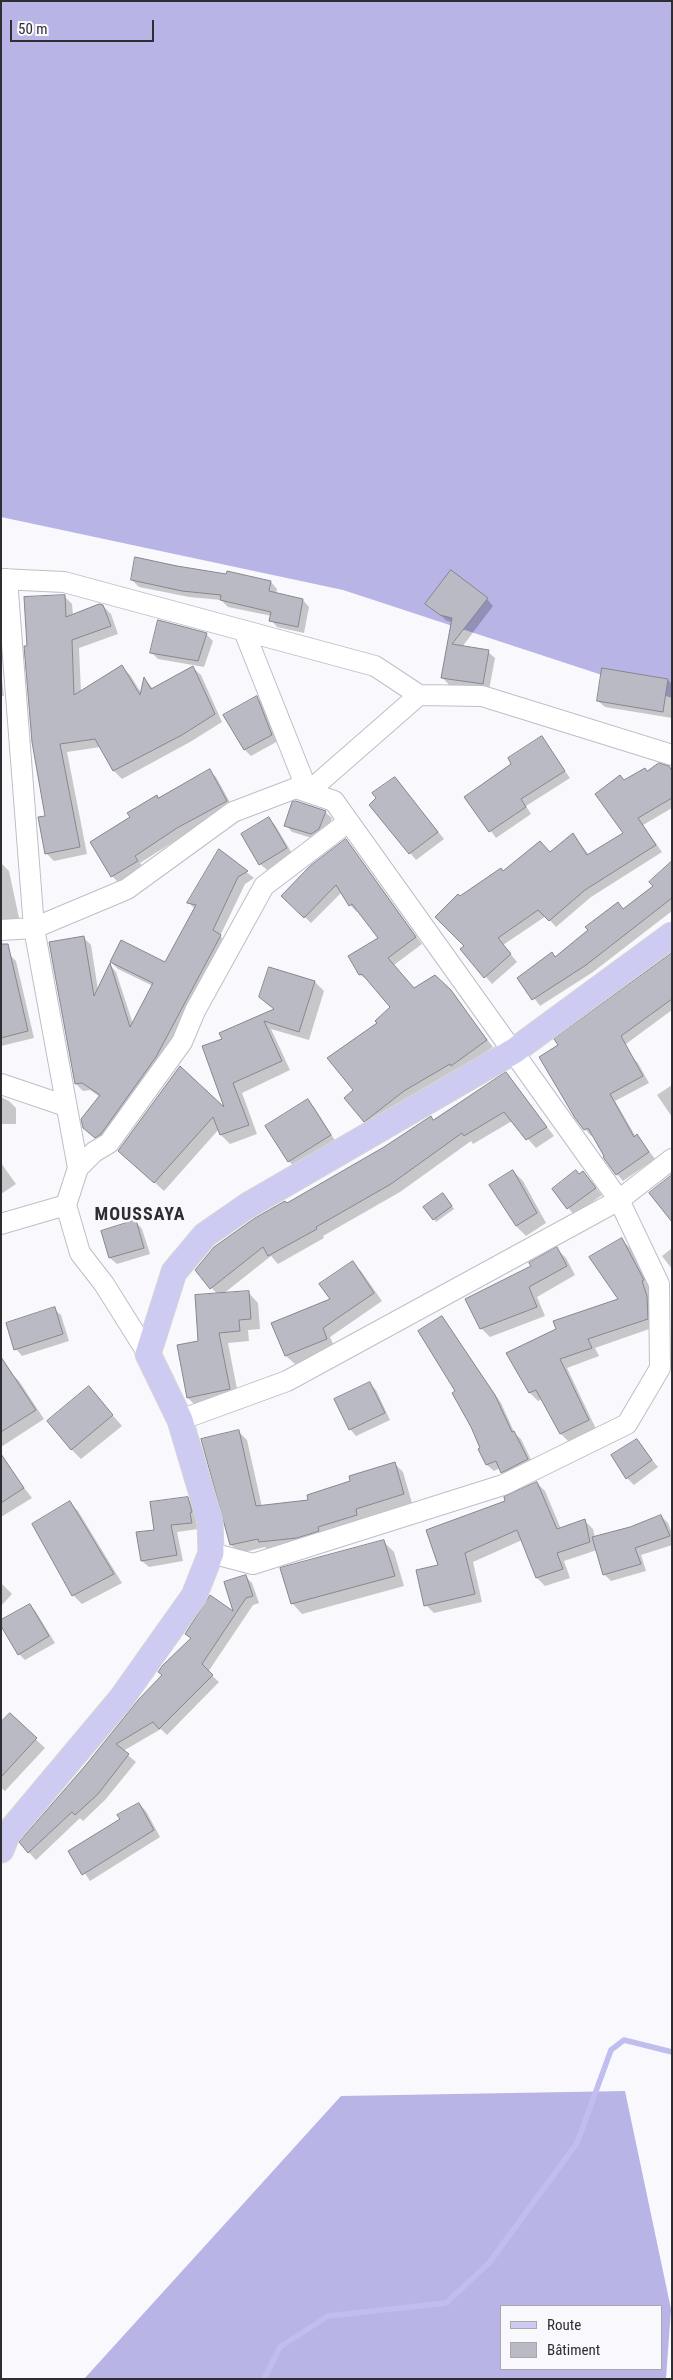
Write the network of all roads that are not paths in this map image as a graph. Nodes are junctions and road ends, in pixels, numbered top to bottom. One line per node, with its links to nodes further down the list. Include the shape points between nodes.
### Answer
1 (4, 579): 2 (street, via 64,582); 7 (street)
2 (244, 631): 3 (street, via 375,666); 5 (street)
3 (419, 695): 4 (street, via 482,696); 5 (street)
4 (672, 756)
5 (308, 792): 6 (street, via 334,801); 7 (street, via 296,788 233,812 127,889)
6 (348, 822): 10 (street); 14 (street, via 264,886 195,1010 182,1042 108,1143)
7 (34, 928): 8 (street); 12 (street)
8 (1, 930)
9 (672, 935): 10 (main road)
10 (514, 1051): 15 (street); 18 (main road, via 247,1206 204,1235 174,1272)
11 (1, 1084): 12 (street)
12 (66, 1106): 14 (street)
13 (672, 1160): 15 (street)
14 (78, 1168): 16 (street)
15 (619, 1200): 19 (street, via 287,1381); 20 (street, via 659,1284 660,1368 627,1424 503,1485 253,1564)
16 (66, 1205): 17 (street); 18 (street, via 80,1253 104,1284)
17 (1, 1224)
18 (148, 1354): 19 (main road)
19 (180, 1420): 20 (main road, via 210,1521)
20 (210, 1553): 21 (main road, via 194,1596 121,1699)
21 (3, 1838)

